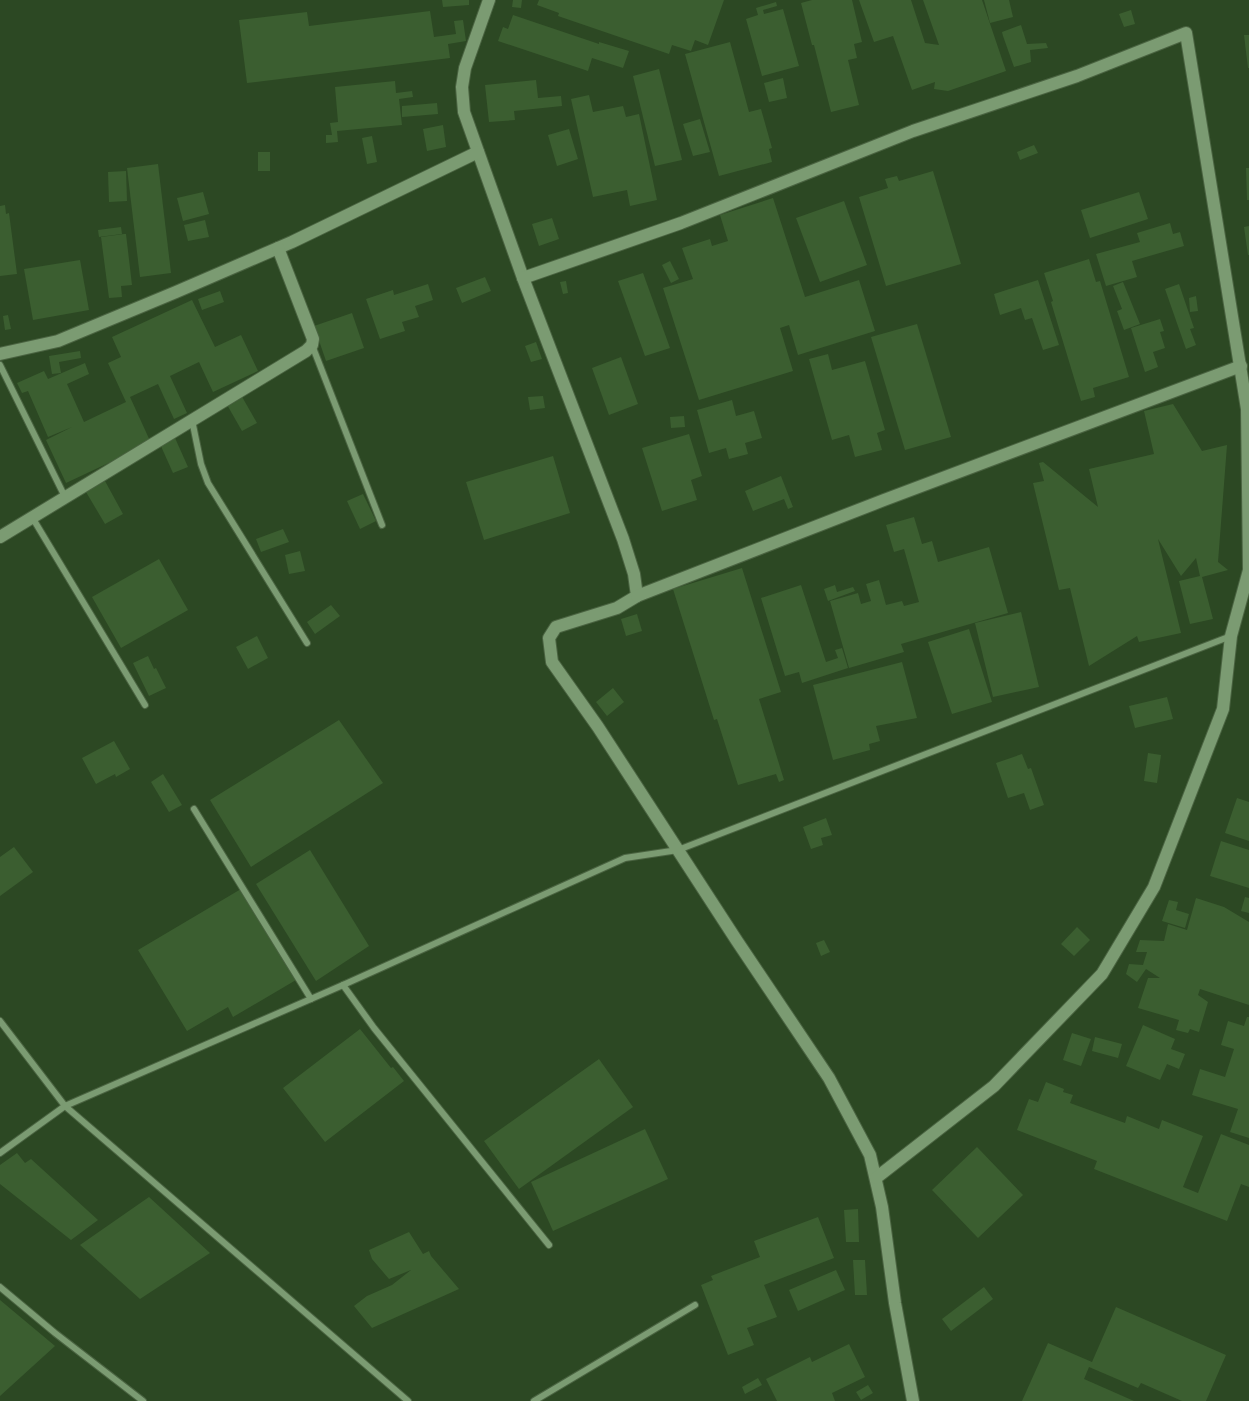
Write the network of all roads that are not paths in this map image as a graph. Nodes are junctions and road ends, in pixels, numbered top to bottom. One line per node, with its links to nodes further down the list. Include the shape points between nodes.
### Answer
1 (489, 0): 2 (street, via 465,68 462,87 464,112)
2 (478, 152): 3 (street); 4 (street)
3 (278, 248): 5 (street); 6 (street, via 58,341)
4 (522, 278): 8 (street, via 681,223 913,131 1077,76 1186,33); 14 (street, via 623,539)
5 (312, 345): 9 (street); 12 (lane)
6 (0, 354)
7 (0, 366): 10 (lane)
8 (1241, 366): 14 (street); 15 (street, via 1247,409 1249,570)
9 (192, 420): 10 (street); 16 (lane, via 208,483)
10 (65, 497): 11 (street)
11 (32, 517): 13 (street); 17 (lane)
12 (382, 525)
13 (0, 537)
14 (637, 596): 19 (street, via 617,608 556,627 549,638 552,662)
15 (1231, 636): 19 (lane); 25 (street, via 1223,709 1154,887 1102,974 994,1086)
16 (307, 643)
17 (145, 705)
18 (194, 809): 21 (lane)
19 (678, 850): 20 (lane, via 625,858); 25 (street, via 829,1078 870,1155)
20 (343, 985): 21 (lane); 26 (lane)
21 (311, 999): 23 (lane)
22 (0, 1021): 23 (lane)
23 (65, 1106): 24 (lane); 30 (lane)
24 (0, 1152)
25 (876, 1178): 32 (street)
26 (549, 1245)
27 (0, 1287): 29 (lane)
28 (694, 1305): 31 (lane)
29 (143, 1401)
30 (408, 1401)
31 (534, 1401)
32 (913, 1401)

